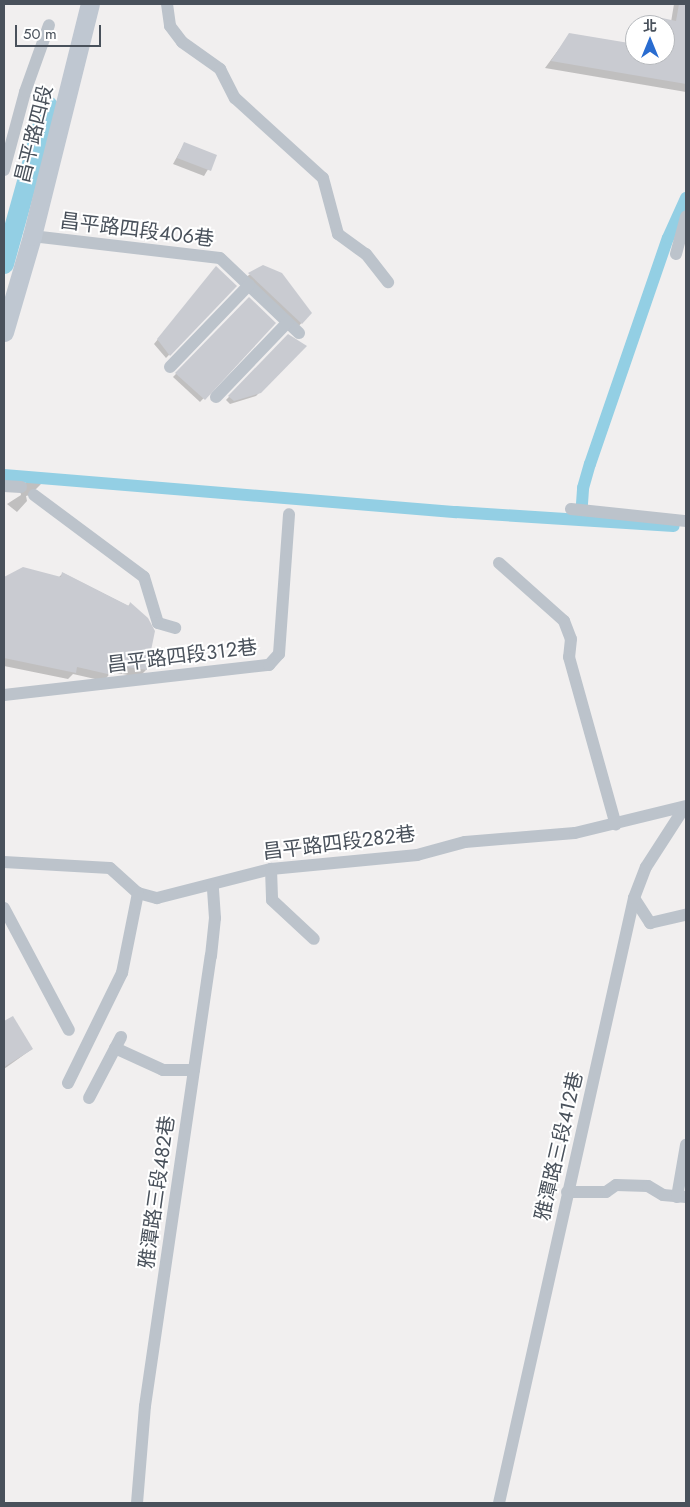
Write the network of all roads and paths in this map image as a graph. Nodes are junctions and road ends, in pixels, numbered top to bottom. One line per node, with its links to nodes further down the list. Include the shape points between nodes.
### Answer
1 (90, 4): 6 (street, 昌平路四段)
2 (167, 4): 8 (street, via 170,26 182,42 220,69 235,98 323,178 338,234 366,254)
3 (49, 24): 4 (street, via 25,92)
4 (4, 170)
5 (686, 216): 7 (street)
6 (32, 236): 9 (street, 昌平路四段406巷, via 220,258); 11 (street, 昌平路四段)
7 (676, 254)
8 (388, 282)
9 (249, 286): 10 (street, 昌平路四段406巷); 13 (street)
10 (287, 322): 12 (street, 昌平路四段406巷); 14 (street)
11 (4, 332)
12 (299, 333)
13 (170, 367)
14 (216, 397)
15 (4, 486): 16 (street)
16 (21, 487)
17 (34, 495): 22 (street, via 144,577 158,623)
18 (571, 509): 20 (street)
19 (290, 514): 23 (street, 昌平路四段312巷, via 279,654 269,665)
20 (686, 520)
21 (500, 563): 25 (street, via 564,620 571,639 569,657)
22 (176, 628)
23 (4, 696)
24 (685, 807): 25 (street, 昌平路四段282巷, via 654,812); 30 (street, 雅潭路三段412巷, via 646,867)
25 (616, 825): 27 (street, 昌平路四段282巷, via 575,833 465,842 417,855)
26 (4, 862): 29 (street, via 110,868)
27 (271, 868): 28 (street, 昌平路四段282巷); 33 (street, via 272,900)
28 (213, 886): 29 (street, 昌平路四段282巷, via 157,898); 35 (street, 雅潭路三段482巷, via 215,918)
29 (138, 893): 36 (street, via 122,974)
30 (634, 898): 32 (street, via 650,924); 39 (street, 雅潭路三段412巷)
31 (4, 908): 34 (street)
32 (686, 916)
33 (314, 939)
34 (69, 1030)
35 (194, 1070): 37 (street, via 163,1070 118,1043); 41 (street, 雅潭路三段482巷, via 145,1406)
36 (68, 1083)
37 (89, 1098)
38 (686, 1145): 40 (street)
39 (567, 1192): 40 (street, via 611,1192 616,1185 648,1186 663,1195); 42 (street, 雅潭路三段412巷)
40 (682, 1197)
41 (137, 1503)
42 (499, 1503)

